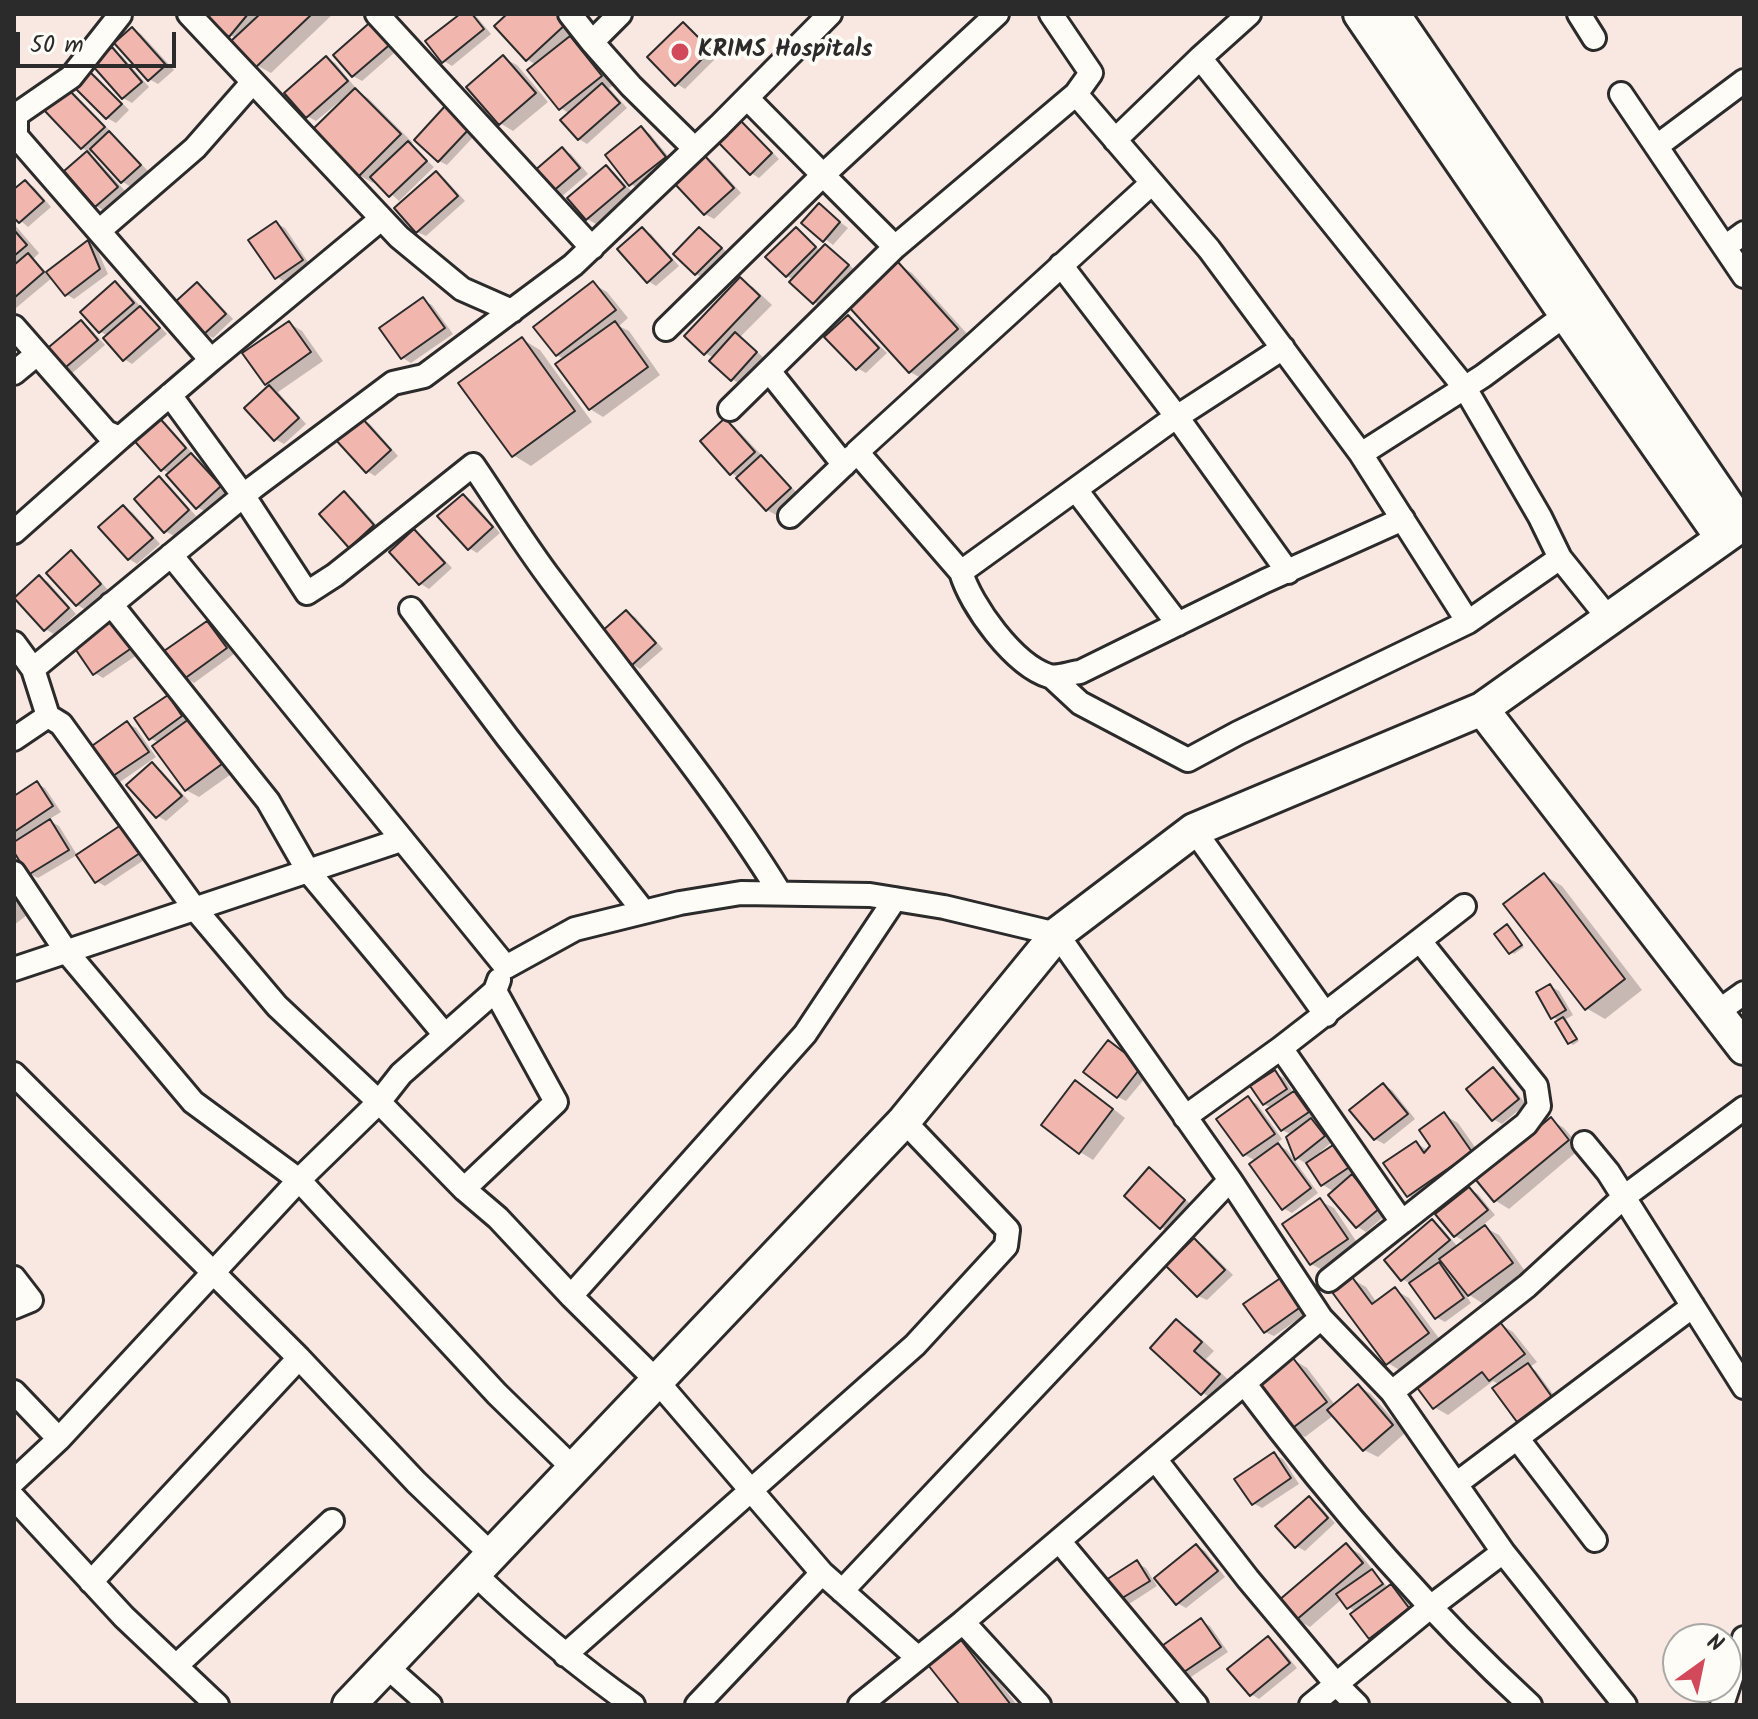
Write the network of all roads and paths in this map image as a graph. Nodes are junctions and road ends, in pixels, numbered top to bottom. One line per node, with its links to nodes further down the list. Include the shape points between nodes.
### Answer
1 (120, 14): 21 (street, via 71,77)
2 (189, 14): 17 (street)
3 (377, 14): 32 (street)
4 (570, 14): 14 (street)
5 (620, 14): 14 (street)
6 (830, 14): 20 (street)
7 (997, 14): 25 (street)
8 (1051, 14): 18 (street, via 1091,73)
9 (1249, 14): 15 (street)
10 (1360, 14): 35 (street)
11 (1393, 14): 35 (street)
12 (1579, 14): 13 (street)
13 (1594, 38)
14 (592, 42): 24 (street)
15 (1200, 58): 22 (street); 44 (street)
16 (1744, 81): 23 (street)
17 (252, 83): 27 (street); 28 (street, via 195,148)
18 (1076, 94): 22 (street); 30 (street)
19 (1621, 94): 23 (street)
20 (747, 98): 24 (street); 25 (street)
21 (15, 115): 28 (street, via 16,136)
22 (1115, 140): 26 (street)
23 (1657, 146): 31 (street)
24 (695, 149): 32 (street)
25 (823, 175): 30 (street); 38 (street)
26 (1152, 183): 33 (street); 39 (street)
27 (381, 219): 36 (street, via 462,289); 41 (street)
28 (99, 231): 41 (street)
29 (1744, 233): 31 (street)
30 (895, 247): 42 (street)
31 (1725, 247): 34 (street)
32 (592, 248): 36 (street)
33 (1061, 265): 47 (street); 50 (street)
34 (1744, 276)
35 (1576, 307): 44 (street); 55 (street)
36 (512, 311): 52 (street, via 424,376 393,383)
37 (14, 327): 40 (street)
38 (666, 329)
39 (1283, 348): 47 (street); 49 (street)
40 (37, 354): 43 (street); 48 (street, via 106,432)
41 (211, 360): 45 (street)
42 (769, 371): 46 (street); 50 (street)
43 (14, 373)
44 (1465, 388): 49 (street); 58 (street)
45 (170, 395): 48 (street); 52 (street)
46 (730, 409)
47 (1177, 417): 51 (street); 60 (street)
48 (120, 438): 56 (street)
49 (1361, 454): 54 (street)
50 (850, 458): 53 (street); 59 (street)
51 (1076, 490): 59 (street); 65 (street)
52 (243, 495): 57 (street); 76 (street, via 307,593 473,465 550,579 689,758)
53 (790, 516)
54 (1403, 519): 60 (street); 64 (street)
55 (1736, 529): 63 (street)
56 (14, 532)
57 (171, 555): 61 (street); 73 (street)
58 (1560, 558): 63 (street); 64 (street)
59 (961, 572): 68 (street, via 966,590 991,626 1029,667)
60 (1288, 572): 65 (street)
61 (111, 604): 67 (street); 74 (street, via 268,801)
62 (411, 609): 80 (street)
63 (1609, 619): 69 (street)
64 (1468, 622): 68 (street, via 1188,760 1080,703)
65 (1178, 624): 68 (street, via 1080,672)
66 (14, 643): 67 (street)
67 (33, 669): 70 (street)
68 (1052, 677)
69 (1482, 709): 72 (street); 88 (street)
70 (48, 716): 71 (street); 79 (street, via 61,724)
71 (14, 739)
72 (1194, 830): 81 (street); 89 (street)
73 (401, 840): 74 (street); 84 (street)
74 (308, 871): 79 (street); 90 (street)
75 (14, 873): 83 (street)
76 (780, 893): 77 (street); 80 (street, via 741,893)
77 (895, 899): 81 (street); 107 (street, via 805,1034)
78 (1464, 906): 82 (street)
79 (195, 909): 83 (street); 94 (street, via 277,1006)
80 (644, 912): 84 (street, via 575,929)
81 (1057, 934): 96 (street); 97 (street)
82 (1420, 941): 89 (street); 103 (street, via 1536,1086 1539,1106 1526,1124)
83 (66, 951): 85 (street); 99 (street, via 193,1102)
84 (506, 967): 86 (street)
85 (14, 969)
86 (495, 991): 90 (street); 101 (street, via 556,1102)
87 (1744, 993): 88 (street)
88 (1716, 1013): 92 (street)
89 (1326, 1015): 91 (street)
90 (445, 1035): 94 (street)
91 (1281, 1048): 96 (street); 103 (street)
92 (1744, 1048)
93 (14, 1074): 104 (street)
94 (379, 1102): 99 (street); 101 (street)
95 (1744, 1108): 102 (street)
96 (1185, 1117): 100 (street)
97 (904, 1121): 112 (street); 123 (street, via 1008,1230 1006,1246 915,1345)
98 (1584, 1143): 102 (street)
99 (299, 1180): 104 (street); 120 (street, via 497,1394)
100 (1230, 1180): 110 (street); 132 (street)
101 (464, 1189): 107 (street)
102 (1624, 1197): 108 (street); 116 (street, via 1527,1286)
103 (1402, 1222): 106 (street)
104 (214, 1272): 111 (street); 118 (street)
105 (14, 1278): 109 (street, via 31,1300)
106 (1329, 1280)
107 (571, 1296): 112 (street)
108 (1693, 1306): 114 (street); 117 (street)
109 (14, 1307)
110 (1321, 1318): 113 (street); 116 (street)
111 (299, 1358): 129 (street, via 416,1482); 131 (street)
112 (657, 1381): 120 (street); 123 (street)
113 (1244, 1383): 119 (street); 133 (street)
114 (1744, 1387)
115 (14, 1392): 118 (street)
116 (1392, 1392): 122 (street)
117 (1517, 1438): 122 (street); 126 (street)
118 (59, 1439): 121 (street)
119 (1155, 1459): 127 (street); 140 (street)
120 (574, 1469): 129 (street)
121 (14, 1481)
122 (1456, 1484): 128 (street)
123 (751, 1491): 130 (street); 136 (street)
124 (14, 1498): 131 (street)
125 (332, 1521): 138 (street)
126 (1595, 1540)
127 (1060, 1542): 134 (street); 148 (street)
128 (1503, 1552): 133 (street); 152 (street)
129 (483, 1564): 136 (street); 139 (street)
130 (822, 1573): 132 (street); 145 (street)
131 (91, 1582): 138 (street)
132 (842, 1591): 137 (street)
133 (1429, 1608): 140 (street); 151 (street)
134 (963, 1622): 137 (street); 147 (street)
135 (1744, 1638): 153 (street)
136 (565, 1655): 144 (street)
137 (918, 1658): 146 (street)
138 (176, 1666): 141 (street)
139 (386, 1666): 142 (street); 143 (street)
140 (1336, 1684): 149 (street); 150 (street)
141 (217, 1705)
142 (349, 1705)
143 (430, 1705)
144 (633, 1705)
145 (697, 1705)
146 (860, 1705)
147 (1039, 1705)
148 (1196, 1705)
149 (1311, 1705)
150 (1357, 1705)
151 (1530, 1705)
152 (1625, 1705)
153 (1722, 1705)

